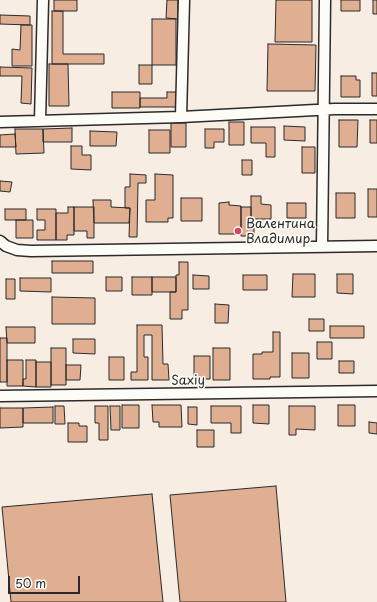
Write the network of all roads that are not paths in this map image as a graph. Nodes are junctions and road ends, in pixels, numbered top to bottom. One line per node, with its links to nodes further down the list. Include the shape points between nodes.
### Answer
1 (43, 0): 7 (street)
2 (184, 0): 6 (street)
3 (325, 0): 5 (street)
4 (377, 109): 5 (street)
5 (324, 110): 6 (street); 11 (street)
6 (181, 117): 7 (street)
7 (40, 121): 8 (street)
8 (0, 122)
9 (0, 241): 11 (street, via 17,250 31,251)
10 (377, 246): 11 (street)
11 (322, 247)
12 (377, 391): 13 (street, Saxiy)
13 (0, 396)

